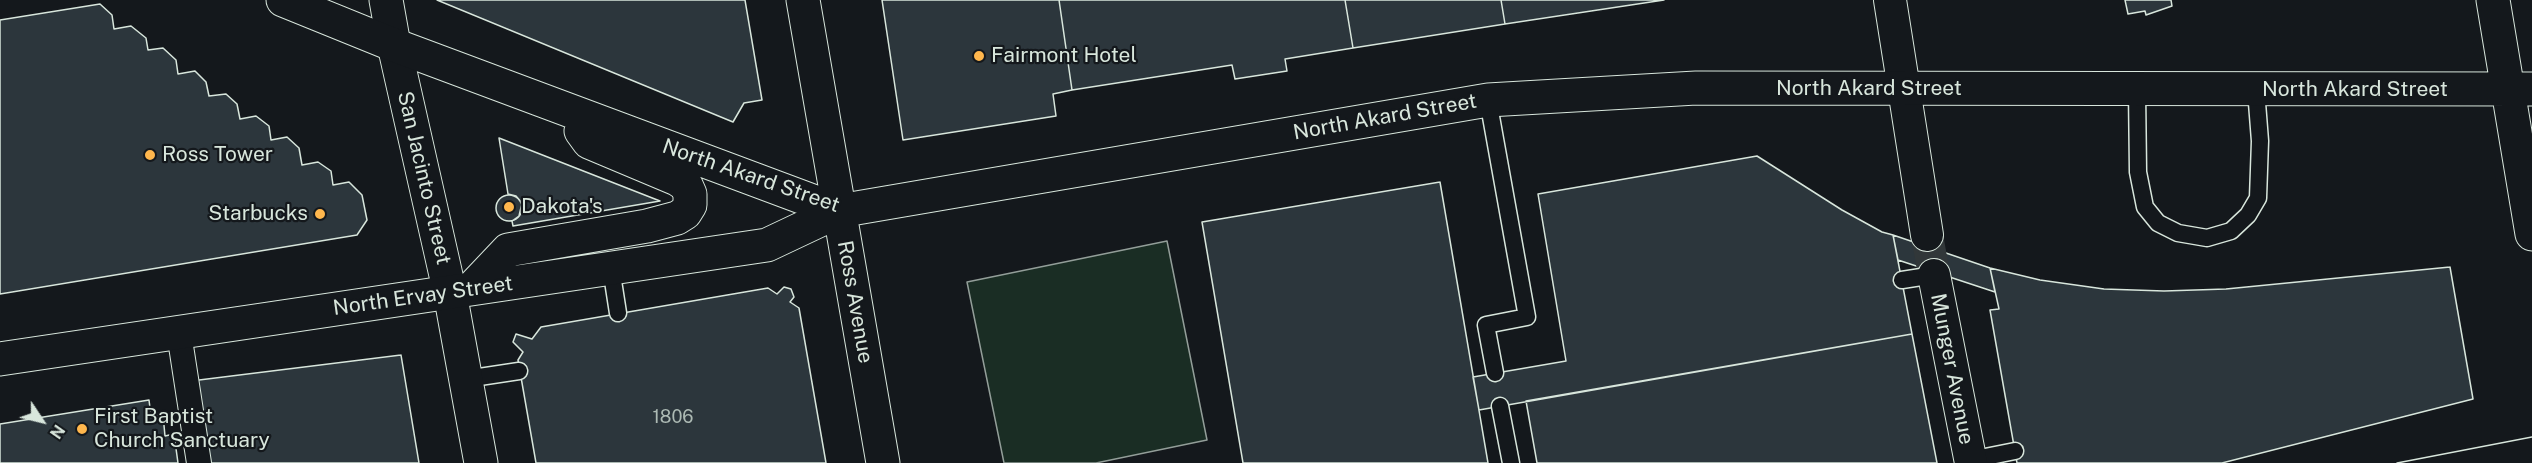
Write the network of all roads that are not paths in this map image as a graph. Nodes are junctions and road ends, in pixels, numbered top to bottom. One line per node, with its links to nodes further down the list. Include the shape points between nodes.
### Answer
1 (283, 0): 6 (main road, North Akard Street)
2 (386, 0): 6 (main road, San Jacinto Street)
3 (803, 0): 13 (main road, Ross Avenue)
4 (1890, 0): 7 (street)
5 (2493, 0): 10 (main road)
6 (394, 45): 12 (main road, North Akard Street); 19 (main road, San Jacinto Street)
7 (1903, 88): 8 (main road, North Akard Street); 11 (main road, North Akard Street, via 1696,88); 14 (street)
8 (2137, 90): 9 (main road, North Akard Street); 9 (lane, via 2138,172 2145,207 2158,223 2178,233 2207,238 2231,231 2248,215 2258,198 2260,141)
9 (2256, 90): 10 (main road, North Akard Street)
10 (2521, 90): 15 (main road)
11 (1488, 100): 13 (main road, North Akard Street); 24 (lane, via 1527,317 1486,325)
12 (566, 110): 13 (main road, North Akard Street); 19 (main road, via 589,142 686,185 690,205 677,218 647,226 508,250)
13 (839, 211): 16 (main road, North Ervay Street, via 767,245); 31 (main road, Ross Avenue)
14 (1927, 234)
15 (2532, 234)
16 (611, 268): 19 (main road, North Ervay Street); 20 (lane)
17 (1934, 274): 18 (lane); 28 (street, Munger Avenue)
18 (1902, 280)
19 (460, 291): 21 (main road, North Ervay Street); 25 (main road, San Jacinto Street)
20 (618, 313)
21 (179, 333): 22 (main road, North Ervay Street); 29 (street)
22 (0, 359)
23 (519, 371): 25 (lane)
24 (1496, 373)
25 (466, 380): 30 (main road, San Jacinto Street)
26 (1500, 406): 32 (lane)
27 (2015, 451): 28 (lane)
28 (1971, 462)
29 (199, 463)
30 (481, 463)
31 (882, 463)
32 (1511, 463)

